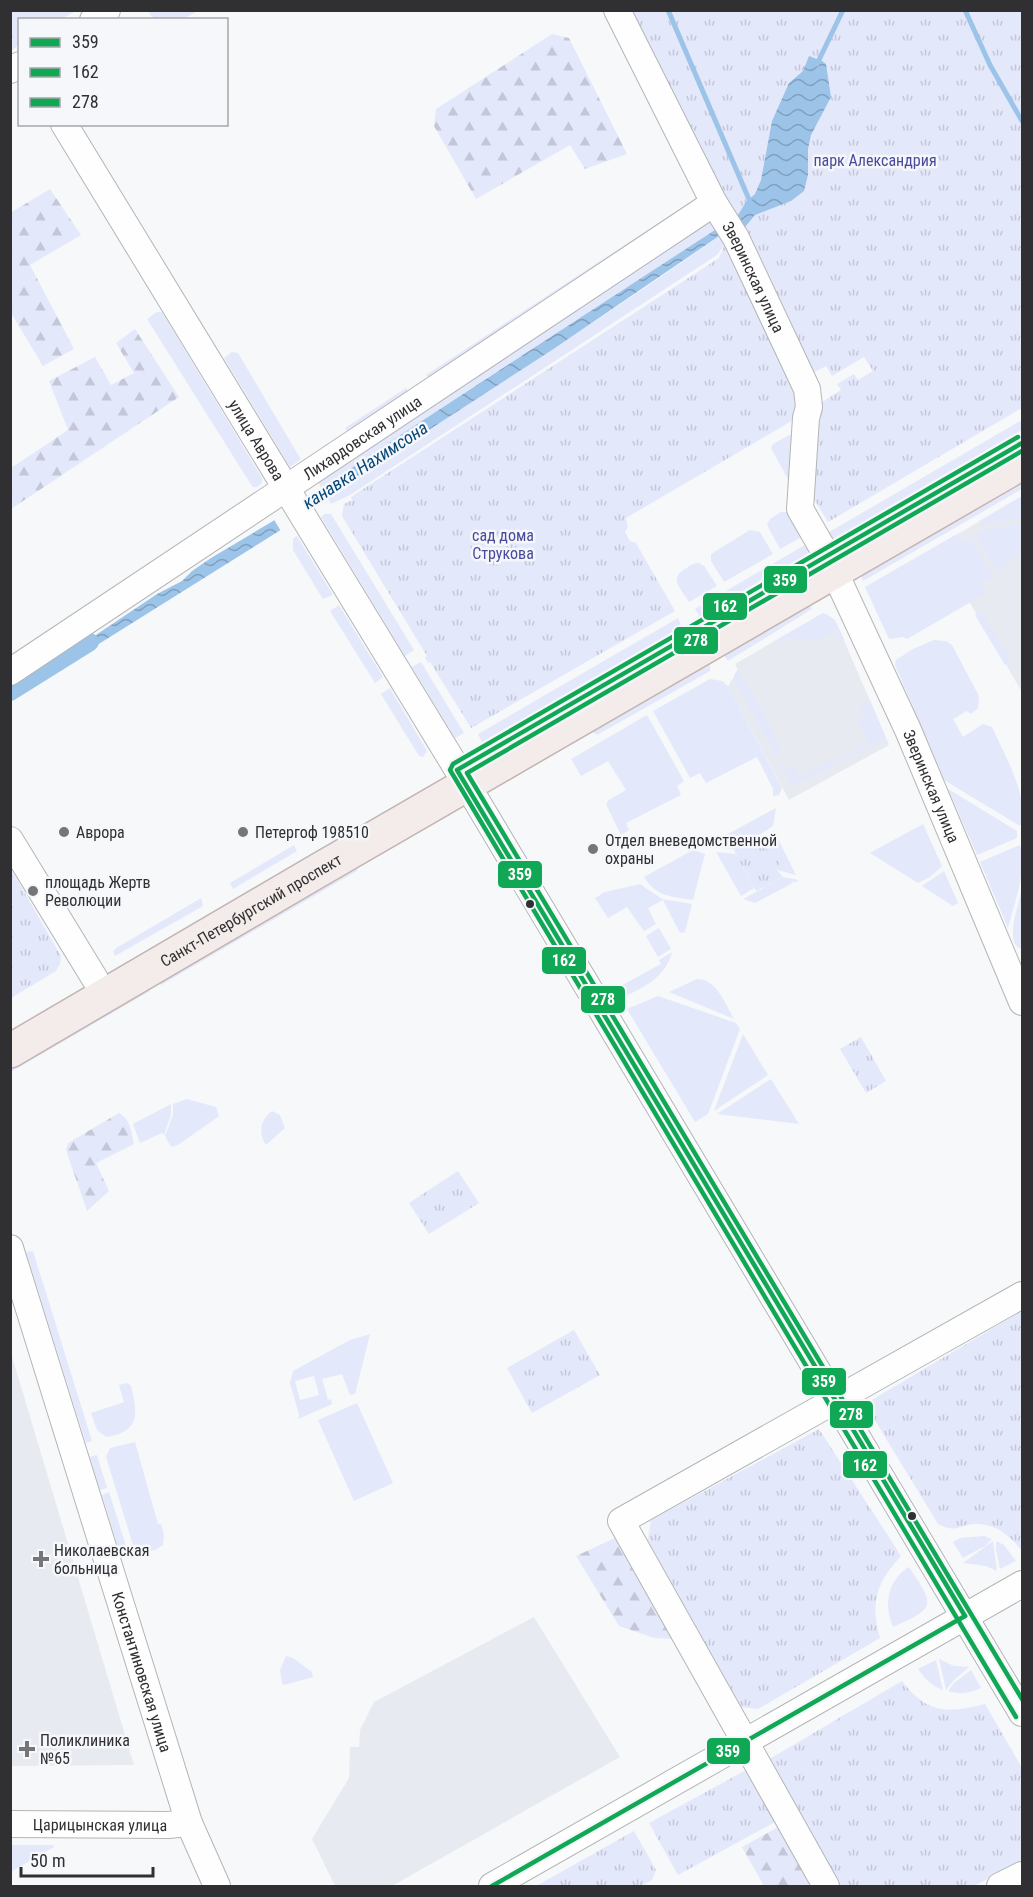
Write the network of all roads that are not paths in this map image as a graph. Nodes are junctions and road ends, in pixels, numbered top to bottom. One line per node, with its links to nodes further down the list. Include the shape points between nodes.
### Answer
1 (616, 10): 3 (street, Зверинская улица)
2 (65, 126): 6 (street, улица Аврова)
3 (723, 218): 6 (street, Лихардовская улица); 7 (street, Зверинская улица, via 807,389 809,407 800,509)
4 (1023, 443): 7 (main road, Санкт-Петербургский проспект)
5 (1023, 464): 7 (main road, Санкт-Петербургский проспект)
6 (289, 492): 8 (street, Лихардовская улица); 9 (street, улица Аврова)
7 (831, 564): 9 (main road, Санкт-Петербургский проспект); 12 (street, Зверинская улица, via 912,740)
8 (10, 672)
9 (462, 777): 11 (main road, Санкт-Петербургский проспект); 14 (main road, Санкт-Петербургский проспект); 17 (street, улица Аврова)
10 (10, 840): 11 (street)
11 (95, 979): 13 (main road, Санкт-Петербургский проспект)
12 (1023, 1002)
13 (10, 1030)
14 (10, 1051)
15 (10, 1248): 22 (street, Константиновская улица)
16 (1023, 1295): 17 (street)
17 (836, 1400): 19 (street, улица Аврова); 21 (street, via 621,1521)
18 (1023, 1584): 19 (street)
19 (966, 1616): 20 (street, улица Аврова); 21 (street)
20 (1023, 1713)
21 (745, 1742): 26 (street); 27 (street)
22 (189, 1823): 23 (street, Царицынская улица); 25 (street, Константиновская улица)
23 (10, 1824)
24 (1023, 1875): 28 (street)
25 (217, 1887)
26 (492, 1887)
27 (826, 1887)
28 (1000, 1887)

